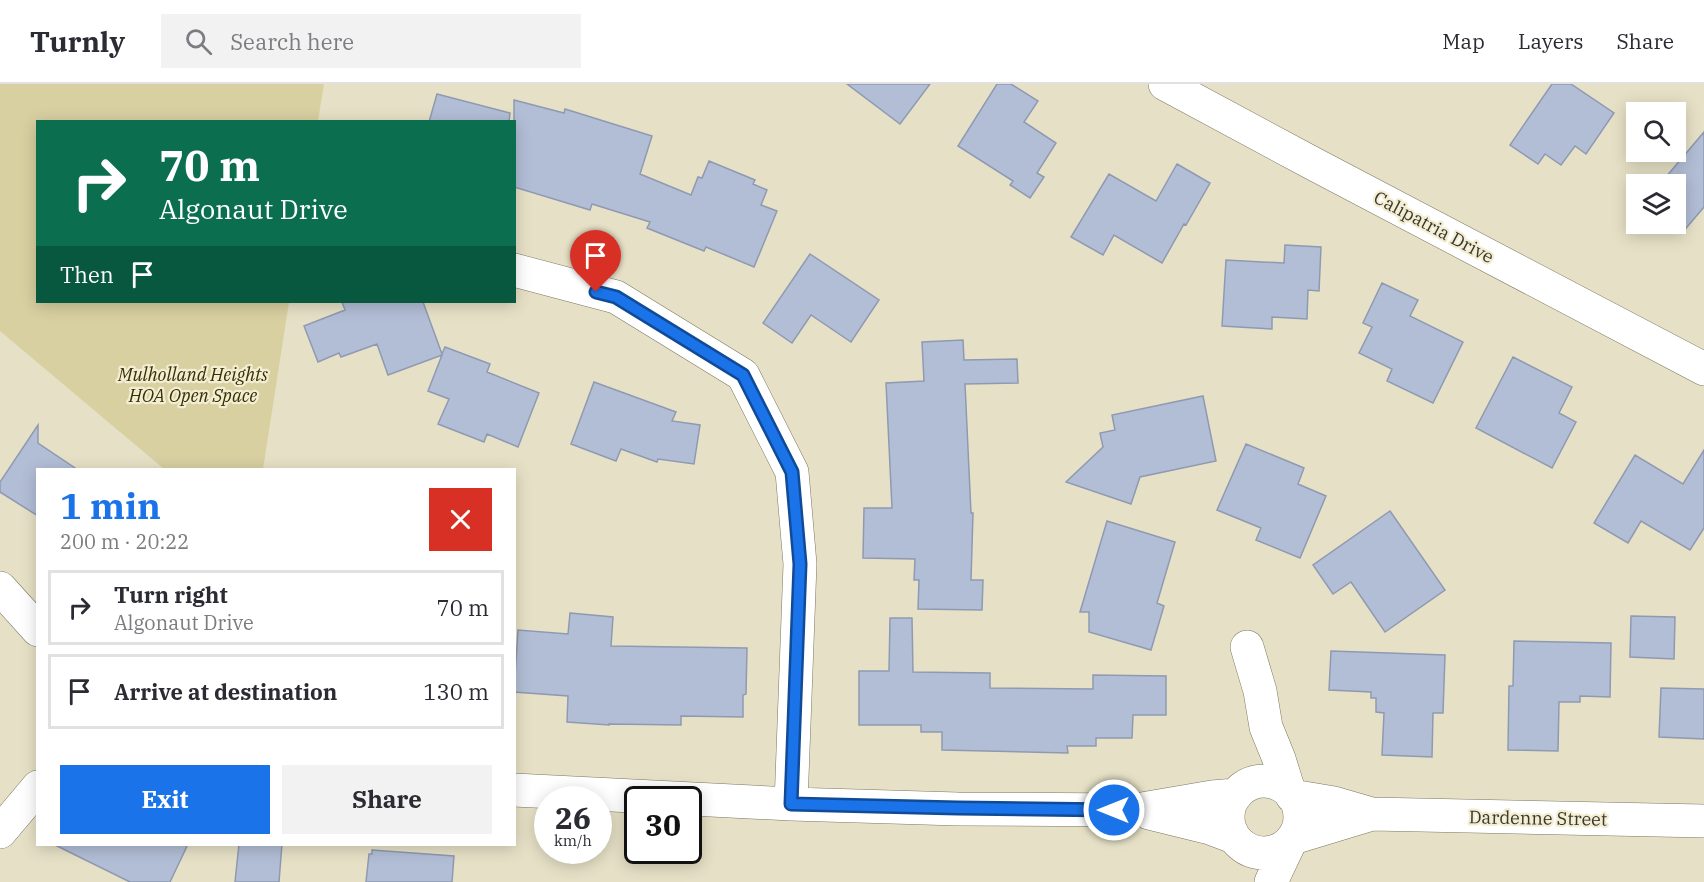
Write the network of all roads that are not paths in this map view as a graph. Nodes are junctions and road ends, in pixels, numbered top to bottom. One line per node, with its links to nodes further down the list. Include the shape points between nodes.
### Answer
1 (1165, 84): 3 (street, Calipatria Drive)
2 (516, 271): 12 (street, via 616,297 743,375 792,472 800,564)
3 (1704, 369)
4 (0, 588): 5 (street)
5 (36, 628)
6 (1247, 647): 7 (street)
7 (1266, 727): 10 (street); 11 (street)
8 (36, 790): 16 (street)
9 (516, 790): 12 (street)
10 (1240, 791): 11 (street, via 1257,782 1269,782); 13 (street); 17 (street, via 1230,805 1228,817)
11 (1291, 794): 14 (street, Dardenne Street); 18 (street, via 1300,811 1300,822)
12 (791, 804): 13 (street)
13 (1136, 810): 17 (street, via 1210,828)
14 (1372, 814): 15 (street, Dardenne Street); 18 (street, Dardenne Street)
15 (1704, 821)
16 (0, 832)
17 (1237, 839): 18 (street, via 1245,848 1269,853); 19 (street)
18 (1291, 840): 20 (street)
19 (1253, 882)
20 (1271, 882)

